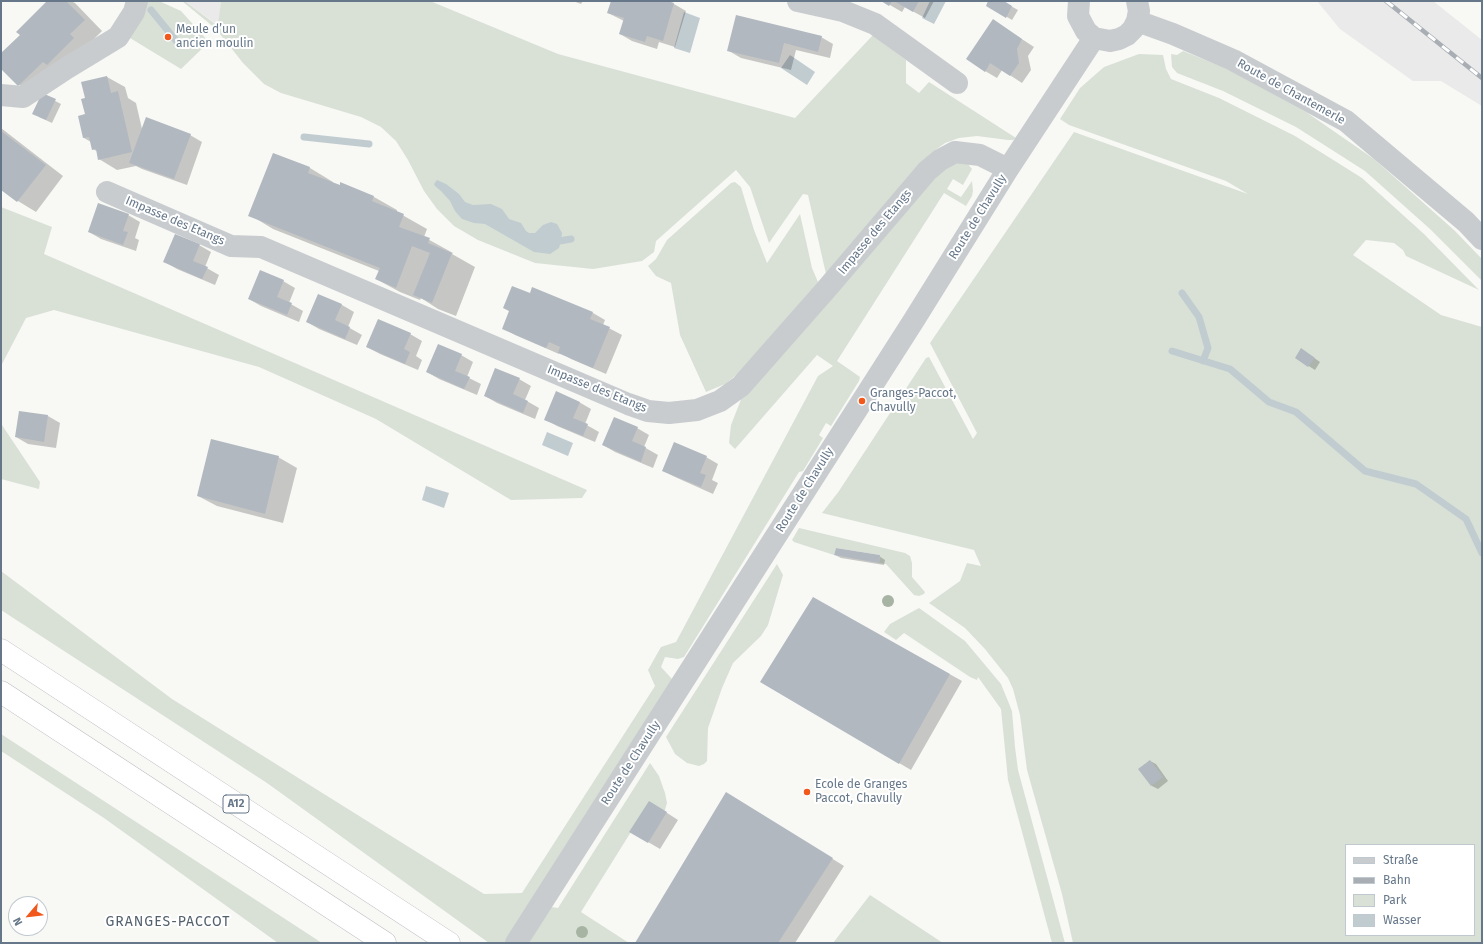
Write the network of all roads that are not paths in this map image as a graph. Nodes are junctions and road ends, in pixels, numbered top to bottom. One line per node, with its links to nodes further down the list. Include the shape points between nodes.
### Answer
1 (138, 1): 7 (street, via 118,37 23,97)
2 (798, 1): 6 (street, via 843,11 875,24)
3 (1079, 1): 5 (street, via 1078,16 1081,24)
4 (1137, 11): 5 (street, via 1133,29 1127,35 1110,41); 10 (street, Route de Chantemerle, via 1173,34 1233,60 1346,121 1466,222)
5 (1094, 38): 8 (street, Route de Chavully)
6 (957, 83)
7 (1, 95)
8 (1008, 169): 9 (street, Impasse des Etangs, via 980,155 955,152 940,160 927,171 741,386 720,401 697,410 669,413 648,411 628,404 261,247 231,246); 17 (street, Route de Chavully)
9 (106, 192)
10 (1482, 239)
11 (1, 647): 13 (highway)
12 (1, 650): 13 (highway, A12)
13 (24, 665): 16 (highway, A12)
14 (1, 692): 15 (highway)
15 (385, 943)
16 (449, 943)
17 (516, 943)

